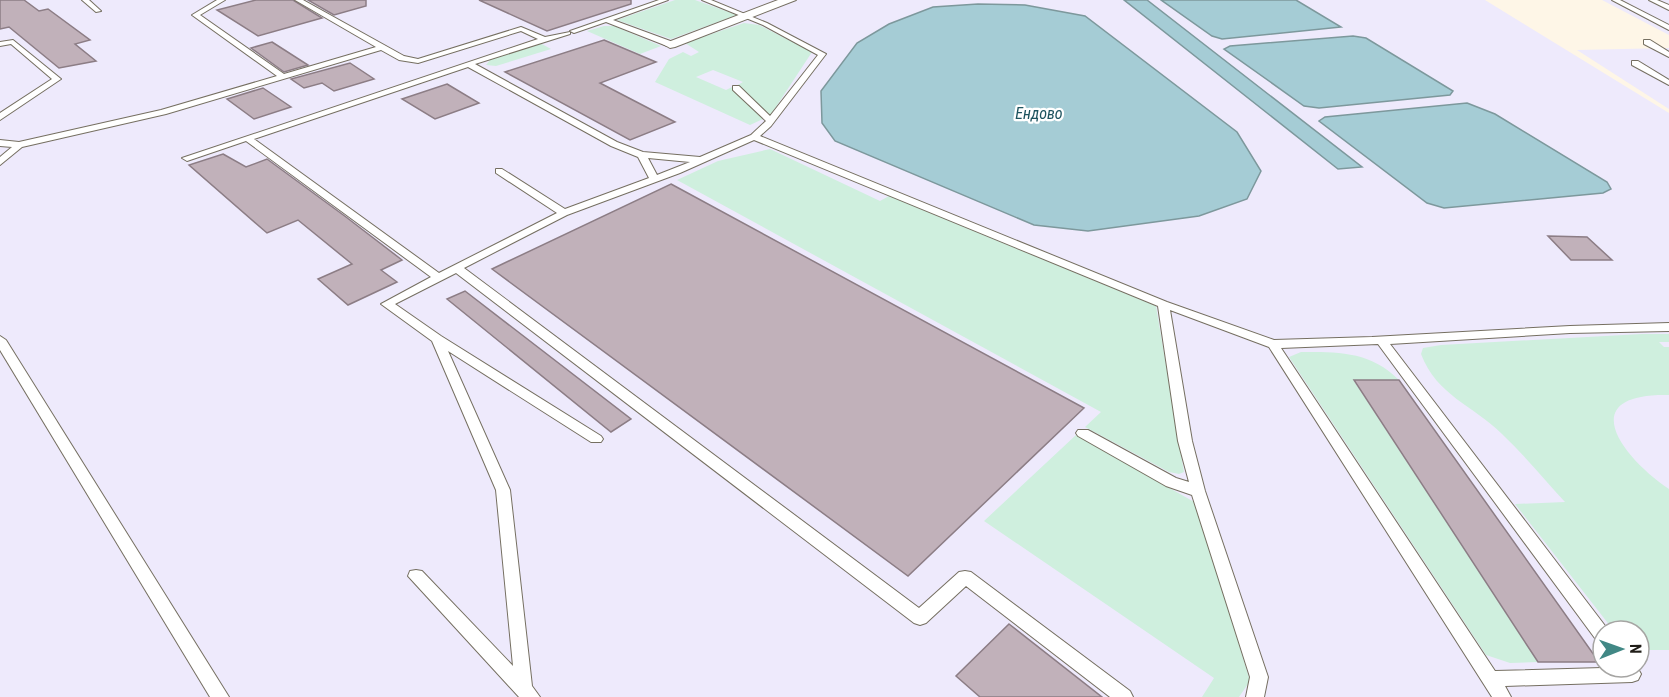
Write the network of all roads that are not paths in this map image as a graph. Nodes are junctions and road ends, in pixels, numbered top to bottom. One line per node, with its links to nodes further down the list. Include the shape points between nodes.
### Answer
1 (85, 0): 10 (lane)
2 (222, 0): 24 (lane, via 195,15)
3 (298, 0): 18 (lane)
4 (665, 0): 12 (lane)
5 (705, 0): 11 (lane)
6 (790, 0): 11 (street)
7 (1615, 0): 13 (lane)
8 (1652, 0): 9 (lane)
9 (1669, 8)
10 (98, 11)
11 (746, 16): 17 (street); 28 (lane, via 822,54)
12 (606, 20): 14 (lane); 17 (lane)
13 (1669, 28)
14 (544, 39): 20 (lane, via 521,29); 22 (lane)
15 (1647, 42): 19 (lane)
16 (0, 44): 27 (lane, via 13,42 57,79)
17 (670, 44)
18 (382, 47): 20 (lane); 24 (lane)
19 (1669, 55)
20 (418, 61): 23 (lane)
21 (1635, 63): 25 (lane)
22 (469, 64): 23 (lane); 33 (lane, via 614,144)
23 (439, 72): 30 (lane)
24 (284, 77): 32 (lane, via 163,112)
25 (1669, 83)
26 (735, 88): 28 (lane)
27 (0, 117)
28 (770, 120): 29 (lane)
29 (754, 137): 35 (lane); 42 (lane)
30 (247, 138): 34 (lane); 41 (lane)
31 (0, 143): 32 (lane)
32 (19, 145): 36 (lane)
33 (642, 155): 35 (lane); 38 (lane)
34 (187, 158)
35 (702, 160): 38 (lane)
36 (0, 162)
37 (499, 171): 39 (lane)
38 (654, 179): 39 (lane)
39 (564, 213): 40 (lane)
40 (457, 268): 41 (lane); 57 (lane, via 920,618 965,577)
41 (439, 278): 44 (lane, via 387,304)
42 (1163, 304): 47 (lane); 50 (lane, via 1179,410)
43 (1669, 327): 46 (lane)
44 (437, 339): 49 (lane); 55 (lane, via 503,490)
45 (0, 340): 56 (lane)
46 (1382, 342): 47 (lane); 52 (lane)
47 (1273, 344): 54 (lane)
48 (1083, 433): 50 (lane, via 1171,482)
49 (596, 440)
50 (1198, 491): 58 (lane, via 1259,677)
51 (416, 576): 55 (lane)
52 (1591, 620)
53 (1591, 675): 54 (lane)
54 (1490, 679): 59 (lane)
55 (527, 693)
56 (219, 697)
57 (1124, 697)
58 (1255, 697)
59 (1502, 697)

